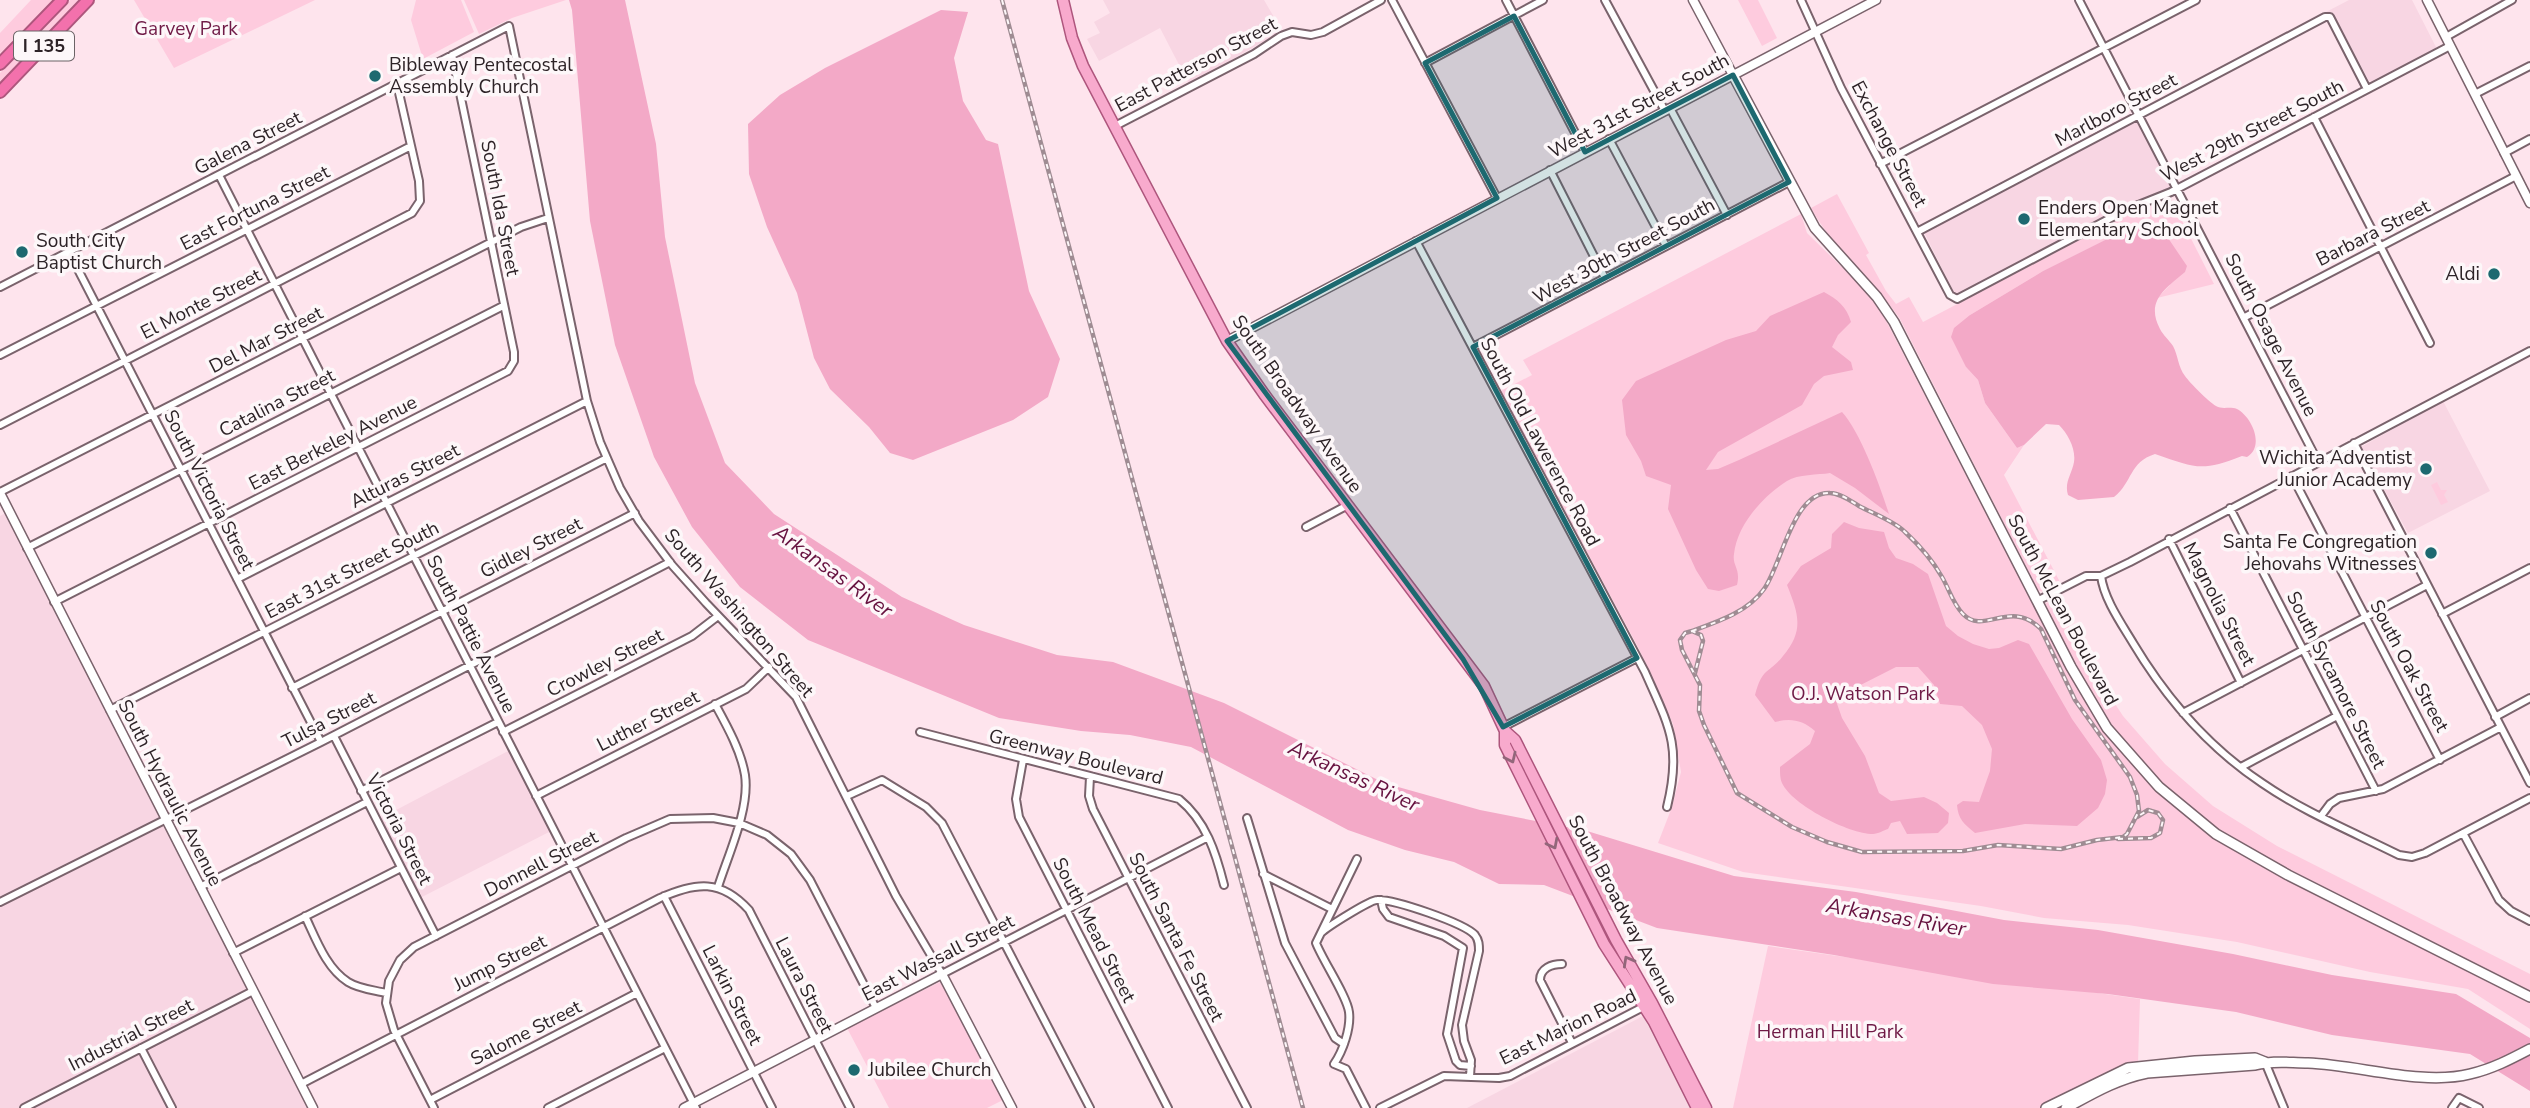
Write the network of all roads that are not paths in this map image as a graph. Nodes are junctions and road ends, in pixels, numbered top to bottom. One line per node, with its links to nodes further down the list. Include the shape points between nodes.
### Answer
1 (62, 0): 17 (highway, I 135)
2 (88, 0): 23 (highway, I 135)
3 (1063, 0): 38 (main road, South Broadway Avenue, via 1077,52)
4 (1381, 0): 38 (street, East Patterson Street, via 1323,32 1292,32)
5 (1392, 0): 26 (street)
6 (1506, 0): 16 (street)
7 (1543, 0): 16 (street)
8 (1605, 0): 35 (street)
9 (1693, 0): 29 (street)
10 (1801, 0): 19 (street, Exchange Street)
11 (1876, 0): 19 (street, West 31st Street South)
12 (2079, 0): 22 (street, South Osage Avenue)
13 (2196, 0): 22 (street)
14 (2427, 0): 20 (street)
15 (2512, 0): 20 (street)
16 (1514, 16): 26 (street); 42 (street)
17 (36, 26): 25 (highway); 27 (highway, I 135)
18 (509, 26): 24 (street, Galena Street); 53 (street, South Washington Street)
19 (1815, 32): 29 (street, West 31st Street South); 44 (street, Exchange Street)
20 (2445, 37): 21 (street)
21 (2451, 46): 31 (street, West 29th Street South); 33 (street)
22 (2105, 47): 36 (street, South Osage Avenue); 44 (street)
23 (38, 52): 32 (highway, I 135); 34 (highway)
24 (452, 55): 30 (street, Galena Street); 57 (street, South Ida Street)
25 (0, 57)
26 (1425, 63): 50 (street)
27 (0, 64)
28 (2530, 66): 33 (street)
29 (1733, 75): 35 (street, West 31st Street South); 48 (main road, South McLean Boulevard)
30 (397, 84): 41 (street); 46 (street, Galena Street)
31 (2367, 89): 36 (street, Marlboro Street, via 2330,17 2325,17); 37 (street, West 29th Street South)
32 (0, 92)
33 (2475, 94): 43 (street)
34 (0, 100)
35 (1667, 109): 39 (street, West 31st Street South); 52 (street)
36 (2140, 115): 49 (street, South Osage Avenue); 55 (street, Marlboro Street)
37 (2314, 117): 49 (street, West 29th Street South); 59 (street)
38 (1115, 126): 69 (main road, South Broadway Avenue)
39 (1609, 139): 42 (street, West 31st Street South); 58 (street)
40 (2530, 139): 43 (street)
41 (411, 146): 54 (street, East Fortuna Street); 62 (street, El Monte Street, via 420,198 415,211)
42 (1585, 152): 45 (street, West 31st Street South)
43 (2504, 153): 47 (street)
44 (1880, 164): 55 (street, Exchange Street)
45 (1550, 170): 50 (street, West 31st Street South); 61 (street)
46 (219, 175): 54 (street, South Pattie Avenue); 60 (street, Galena Street)
47 (2516, 176): 51 (street); 59 (street, Barbara Street)
48 (1789, 182): 52 (street, West 30th Street South); 101 (main road, South McLean Boulevard, via 1815,228 1894,322)
49 (2178, 189): 64 (street, West 29th Street South, via 2126,210); 67 (street, South Osage Avenue)
50 (1497, 198): 56 (street, West 31st Street South)
51 (2530, 203)
52 (1727, 215): 58 (street, West 30th Street South)
53 (548, 218): 57 (street, Del Mar Street); 77 (street, South Washington Street)
54 (247, 229): 62 (street, South Pattie Avenue); 65 (street, East Fortuna Street)
55 (1917, 232): 64 (street, Exchange Street)
56 (1416, 241): 69 (street); 71 (street, South Old Lawerence Road)
57 (492, 242): 66 (street, South Ida Street); 68 (street, Del Mar Street)
58 (1666, 246): 61 (street, West 30th Street South)
59 (2381, 247): 67 (street, Barbara Street); 70 (street)
60 (69, 252): 63 (street, Galena Street); 65 (street, South Victoria Street)
61 (1605, 278): 71 (street, West 30th Street South)
62 (275, 284): 68 (street, South Pattie Avenue); 74 (street, El Monte Street)
63 (0, 287)
64 (1954, 299)
65 (97, 306): 73 (street, East Fortuna Street); 74 (street, South Victoria Street)
66 (503, 306): 75 (street, South Ida Street, via 514,352); 76 (street, Catalina Street)
67 (2245, 317): 83 (street, South Osage Avenue)
68 (303, 339): 76 (street, South Pattie Avenue); 78 (street, Del Mar Street)
69 (1227, 341): 88 (main road, South Broadway Avenue)
70 (2430, 343)
71 (1473, 347): 109 (street, South Old Lawerence Road)
72 (2530, 351): 80 (street)
73 (0, 355)
74 (125, 360): 78 (street, South Victoria Street); 79 (street, El Monte Street)
75 (512, 366): 81 (street, East Berkeley Avenue)
76 (331, 393): 81 (street, South Pattie Avenue); 84 (street, Catalina Street)
77 (587, 401): 82 (street, South Washington Street); 87 (street, Alturas Street)
78 (153, 415): 84 (street, South Victoria Street); 86 (street, Del Mar Street)
79 (0, 425)
80 (2354, 443): 83 (street); 100 (street)
81 (358, 448): 87 (street, South Pattie Avenue); 91 (street, East Berkeley Avenue)
82 (607, 458): 90 (street, South Washington Street); 95 (street, East 31st Street South)
83 (2318, 462): 85 (street)
84 (181, 470): 91 (street, South Victoria Street); 94 (street, Catalina Street)
85 (2292, 476): 89 (street); 106 (street, South Oak Street)
86 (0, 492): 94 (street, South Hydraulic Avenue)
87 (386, 503): 95 (street, South Pattie Avenue); 99 (street, Alturas Street)
88 (1348, 505): 92 (street); 122 (main road, South Broadway Avenue, via 1484,686)
89 (2230, 508): 93 (street); 108 (street, South Sycamore Street)
90 (635, 513): 96 (street, South Washington Street); 103 (street, Gidley Street)
91 (208, 524): 99 (street, South Victoria Street); 102 (street, East Berkeley Avenue)
92 (1306, 527)
93 (2169, 540): 98 (street); 112 (street, Magnolia Street)
94 (27, 548): 102 (street, South Hydraulic Avenue)
95 (414, 557): 103 (street, South Pattie Avenue); 107 (street, East 31st Street South)
96 (670, 562): 105 (street, South Washington Street); 110 (street, Tulsa Street)
97 (2530, 568): 104 (street)
98 (2101, 576): 101 (street, via 2086,576); 117 (street, via 2153,676)
99 (237, 579): 107 (street, South Victoria Street)
100 (2427, 585): 104 (street); 106 (street)
101 (2037, 601): 170 (main road, South McLean Boulevard, via 2107,728 2159,788 2216,834)
102 (54, 603): 116 (street, South Hydraulic Avenue)
103 (442, 612): 110 (street, South Pattie Avenue); 113 (street, Gidley Street)
104 (2442, 614): 119 (street)
105 (718, 616): 111 (street, South Washington Street); 123 (street, Crowley Street, via 692,636)
106 (2365, 618): 108 (street); 128 (street, South Oak Street)
107 (264, 632): 113 (street, South Victoria Street); 116 (street, East 31st Street South)
108 (2303, 651): 112 (street); 118 (street, South Sycamore Street)
109 (1637, 657): 122 (street); 138 (street, South Old Lawerence Road, via 1670,728 1674,755)
110 (470, 666): 120 (street, South Pattie Avenue); 125 (street, Tulsa Street)
111 (769, 667): 115 (street, Luther Street, via 746,688); 135 (street, South Washington Street, via 796,697)
112 (2241, 683): 117 (street)
113 (292, 688): 126 (street, South Victoria Street)
114 (2530, 698): 119 (street)
115 (715, 704): 134 (street, Luther Street); 142 (street, via 745,776)
116 (110, 710): 140 (street, South Hydraulic Avenue)
117 (2183, 713): 129 (street)
118 (2337, 716): 129 (street); 133 (street, South Sycamore Street)
119 (2495, 717): 121 (street)
120 (498, 722): 123 (street, South Pattie Avenue); 132 (street)
121 (2501, 727): 128 (street); 131 (street)
122 (1504, 729): 171 (main road, South Broadway Avenue, one-way to 122, via 1515,740); 171 (main road, South Broadway Avenue, one-way to 171, via 1505,746 1604,944)
123 (503, 732): 134 (street, South Pattie Avenue)
124 (920, 732): 127 (street, Greenway Boulevard)
125 (334, 736): 126 (street, Tulsa Street); 132 (street, Victoria Street)
126 (321, 743): 140 (street, Tulsa Street)
127 (1023, 760): 130 (street, Greenway Boulevard); 157 (street, South Mead Street, via 1016,799 1019,817)
128 (2440, 760): 133 (street)
129 (2241, 767): 139 (street)
130 (1090, 777): 144 (street, Greenway Boulevard, via 1179,799); 149 (street, South Santa Fe Street, via 1093,809)
131 (2530, 783)
132 (362, 791): 137 (street, Victoria Street)
133 (2376, 791): 139 (street, via 2339,798)
134 (536, 796): 146 (street, South Pattie Avenue)
135 (847, 796): 163 (street, via 882,780 926,807 942,822); 166 (street, South Washington Street)
136 (2530, 797): 143 (street)
137 (367, 802): 147 (street, Victoria Street); 151 (street)
138 (1667, 807)
139 (2321, 816): 143 (street, via 2399,855 2412,857)
140 (166, 818): 151 (street, South Hydraulic Avenue); 155 (street, Tulsa Street)
141 (1247, 818): 148 (street)
142 (739, 823): 146 (street, Donnell Street, via 670,819); 152 (street); 172 (street, via 772,838 807,873)
143 (2463, 833): 159 (street, via 2499,900)
144 (1208, 837): 149 (street, East Wassall Street); 150 (street, Greenway Boulevard)
145 (1357, 859): 156 (street)
146 (572, 867): 160 (street, South Pattie Avenue); 162 (street, Donnell Street)
147 (401, 868): 158 (street); 162 (street, Victoria Street)
148 (1263, 874): 156 (street); 176 (street, via 1290,954 1335,1038)
149 (1128, 878): 157 (street, East Wassall Street); 199 (street, South Santa Fe Street)
150 (1224, 885)
151 (200, 887): 164 (street, South Hydraulic Avenue)
152 (718, 887): 153 (street, Jump Street, via 688,887); 174 (street, Laura Street, via 749,910)
153 (664, 896): 160 (street, Jump Street); 182 (street, Larkin Street)
154 (1381, 900): 161 (street, via 1362,906); 181 (street, via 1389,917 1444,936 1463,948 1447,1037 1456,1061); 181 (street, via 1437,916 1476,937 1479,951 1462,1026)
155 (0, 902)
156 (1332, 909): 161 (street)
157 (1066, 910): 163 (street, East Wassall Street); 198 (street, South Mead Street)
158 (304, 916): 164 (street); 168 (street, via 338,974 351,984)
159 (2530, 921)
160 (603, 927): 169 (street, South Pattie Avenue); 173 (street, Jump Street)
161 (1321, 933): 176 (street, via 1316,943 1349,1013)
162 (436, 936): 168 (street, Donnell Street, via 400,960)
163 (1003, 942): 166 (street, East Wassall Street); 197 (street)
164 (233, 953): 167 (street, South Hydraulic Avenue)
165 (1562, 964): 175 (street, via 1539,976)
166 (942, 974): 172 (street, East Wassall Street); 196 (street, South Washington Street)
167 (253, 991): 177 (street, Industrial Street); 184 (street, South Hydraulic Avenue)
168 (386, 993): 173 (street)
169 (637, 993): 178 (street, South Pattie Avenue); 185 (street, Salome Street)
170 (2530, 997)
171 (1648, 1004): 175 (street, East Marion Road); 202 (main road, South Broadway Avenue); 203 (main road, South Broadway Avenue)
172 (876, 1008): 174 (street, East Wassall Street)
173 (396, 1034): 184 (street, Jump Street); 185 (street)
174 (814, 1040): 182 (street, East Wassall Street); 195 (street, Laura Street)
175 (1572, 1043): 183 (street, East Marion Road, via 1510,1076)
176 (1344, 1044): 200 (street, via 1334,1064 1346,1069)
177 (141, 1048): 186 (street, Industrial Street); 189 (street)
178 (665, 1048): 187 (street, South Pattie Avenue); 192 (street)
179 (2530, 1049): 180 (main road, via 2467,1075 2432,1077 2327,1064)
180 (2265, 1062): 204 (main road, via 2230,1059 2128,1068); 205 (main road, via 2147,1073 2106,1086); 206 (street)
181 (1471, 1066): 183 (street)
182 (754, 1072): 187 (street, East Wassall Street); 194 (street, Larkin Street)
183 (1470, 1077): 201 (street, East Marion Road, via 1437,1078)
184 (301, 1084): 190 (street, South Hydraulic Avenue)
185 (430, 1100): 191 (street)
186 (39, 1105): 188 (street, Industrial Street)
187 (695, 1105): 193 (street, East Wassall Street)
188 (24, 1108)
189 (172, 1108)
190 (313, 1108)
191 (434, 1108)
192 (548, 1108)
193 (684, 1108)
194 (772, 1108)
195 (849, 1108)
196 (1012, 1108)
197 (1090, 1108)
198 (1168, 1108)
199 (1247, 1108)
200 (1366, 1108)
201 (1380, 1108)
202 (1697, 1108)
203 (1706, 1108)
204 (2046, 1108)
205 (2066, 1108)
206 (2284, 1108)
207 (2452, 1108): 208 (street, via 2459,1098)
208 (2479, 1108)

